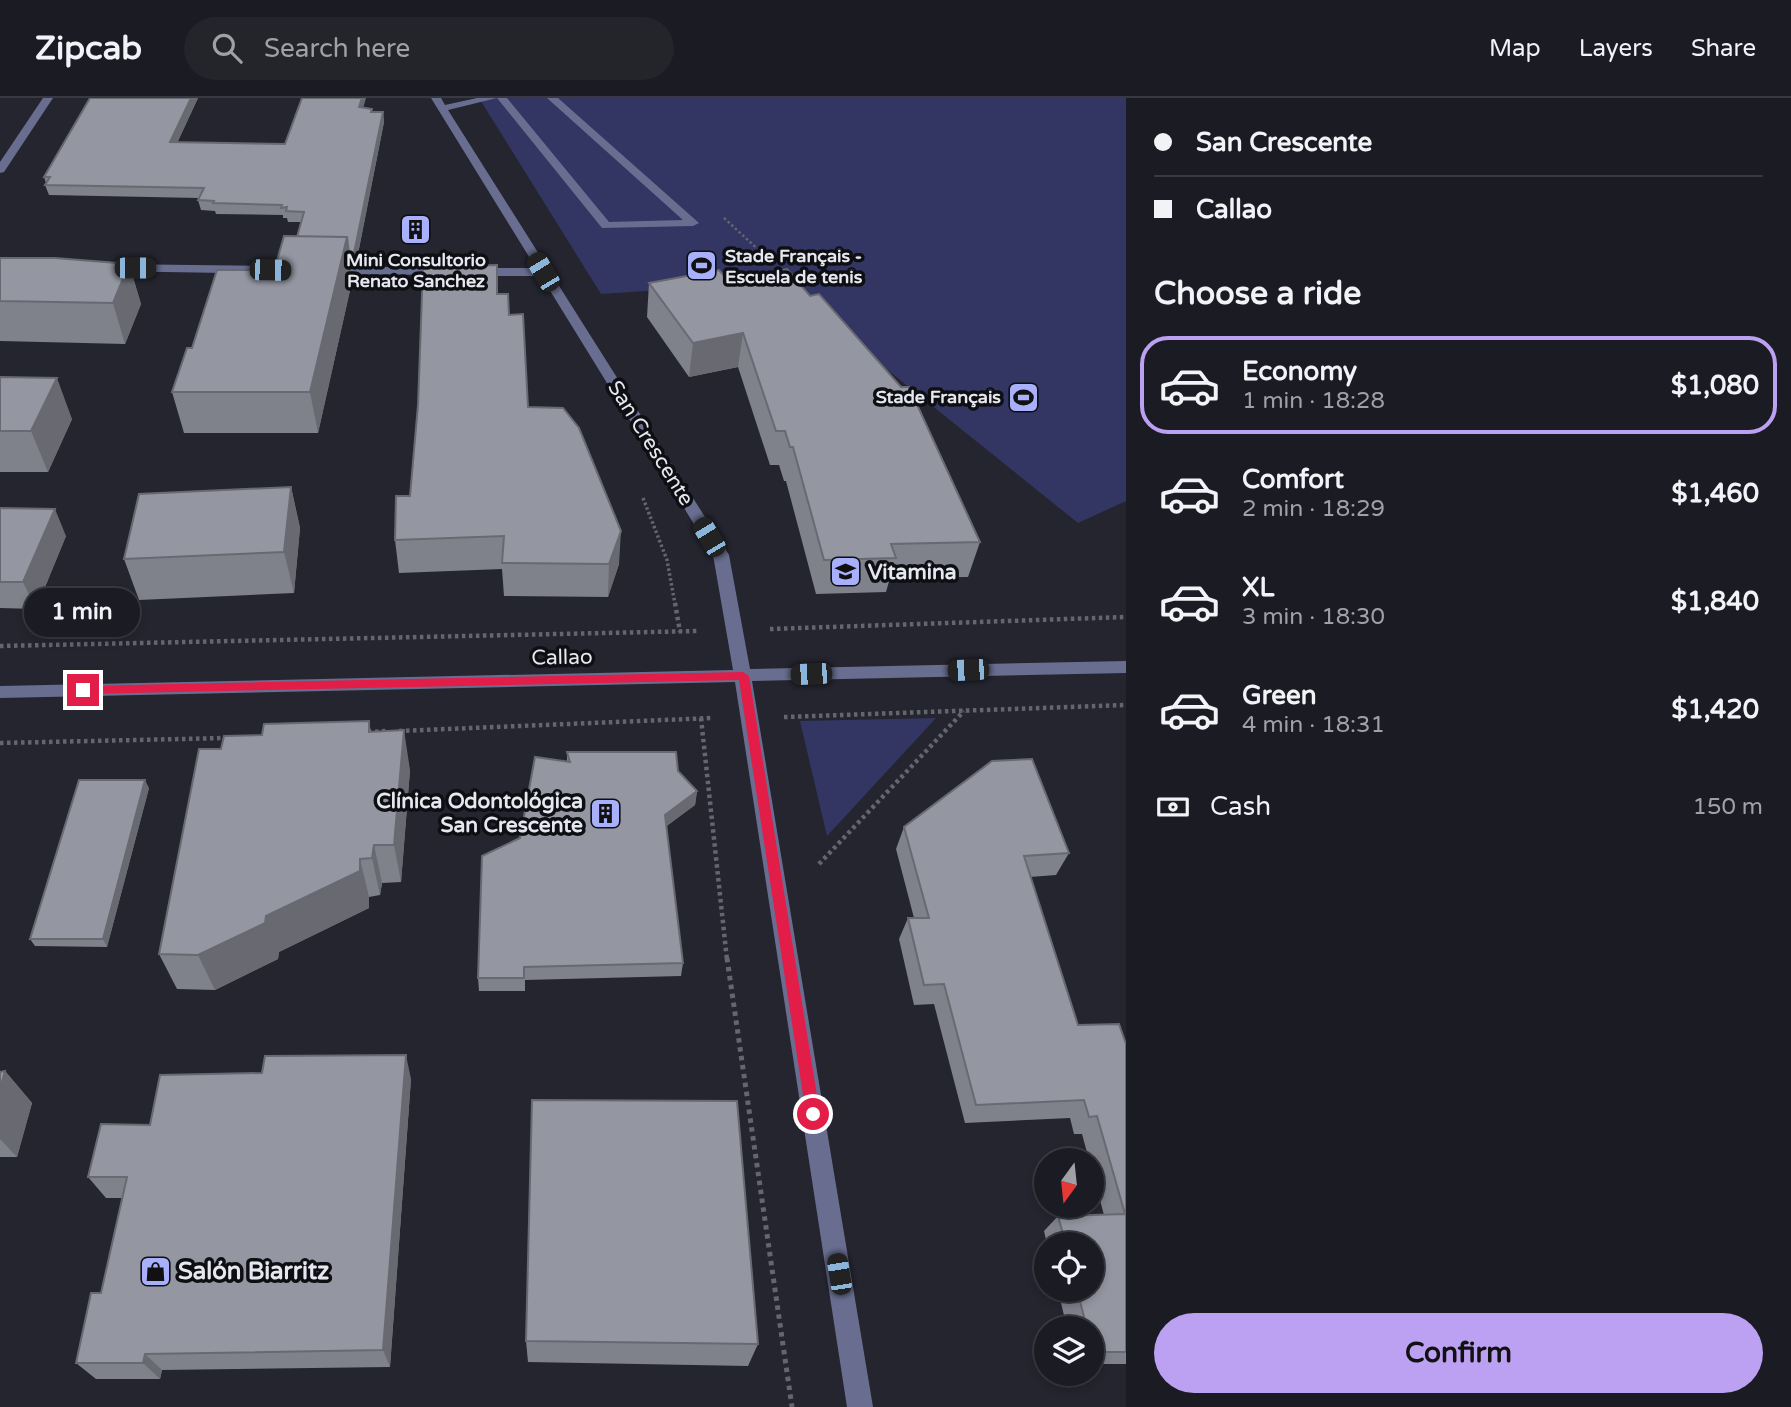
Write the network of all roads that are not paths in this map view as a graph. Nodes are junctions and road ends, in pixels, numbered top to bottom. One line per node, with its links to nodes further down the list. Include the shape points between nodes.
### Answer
1 (48, 98): 6 (street)
2 (492, 98): 5 (street)
3 (502, 98): 4 (street, via 606,226 693,223)
4 (552, 98)
5 (439, 103): 10 (street, San Crescente)
6 (0, 170)
7 (97, 268): 8 (street)
8 (291, 270)
9 (319, 270): 10 (street)
10 (543, 272): 12 (street, San Crescente, via 720,555)
11 (1126, 667): 12 (street, Callao)
12 (743, 676): 13 (street, Callao); 14 (street, San Crescente)
13 (0, 692)
14 (860, 1407)

